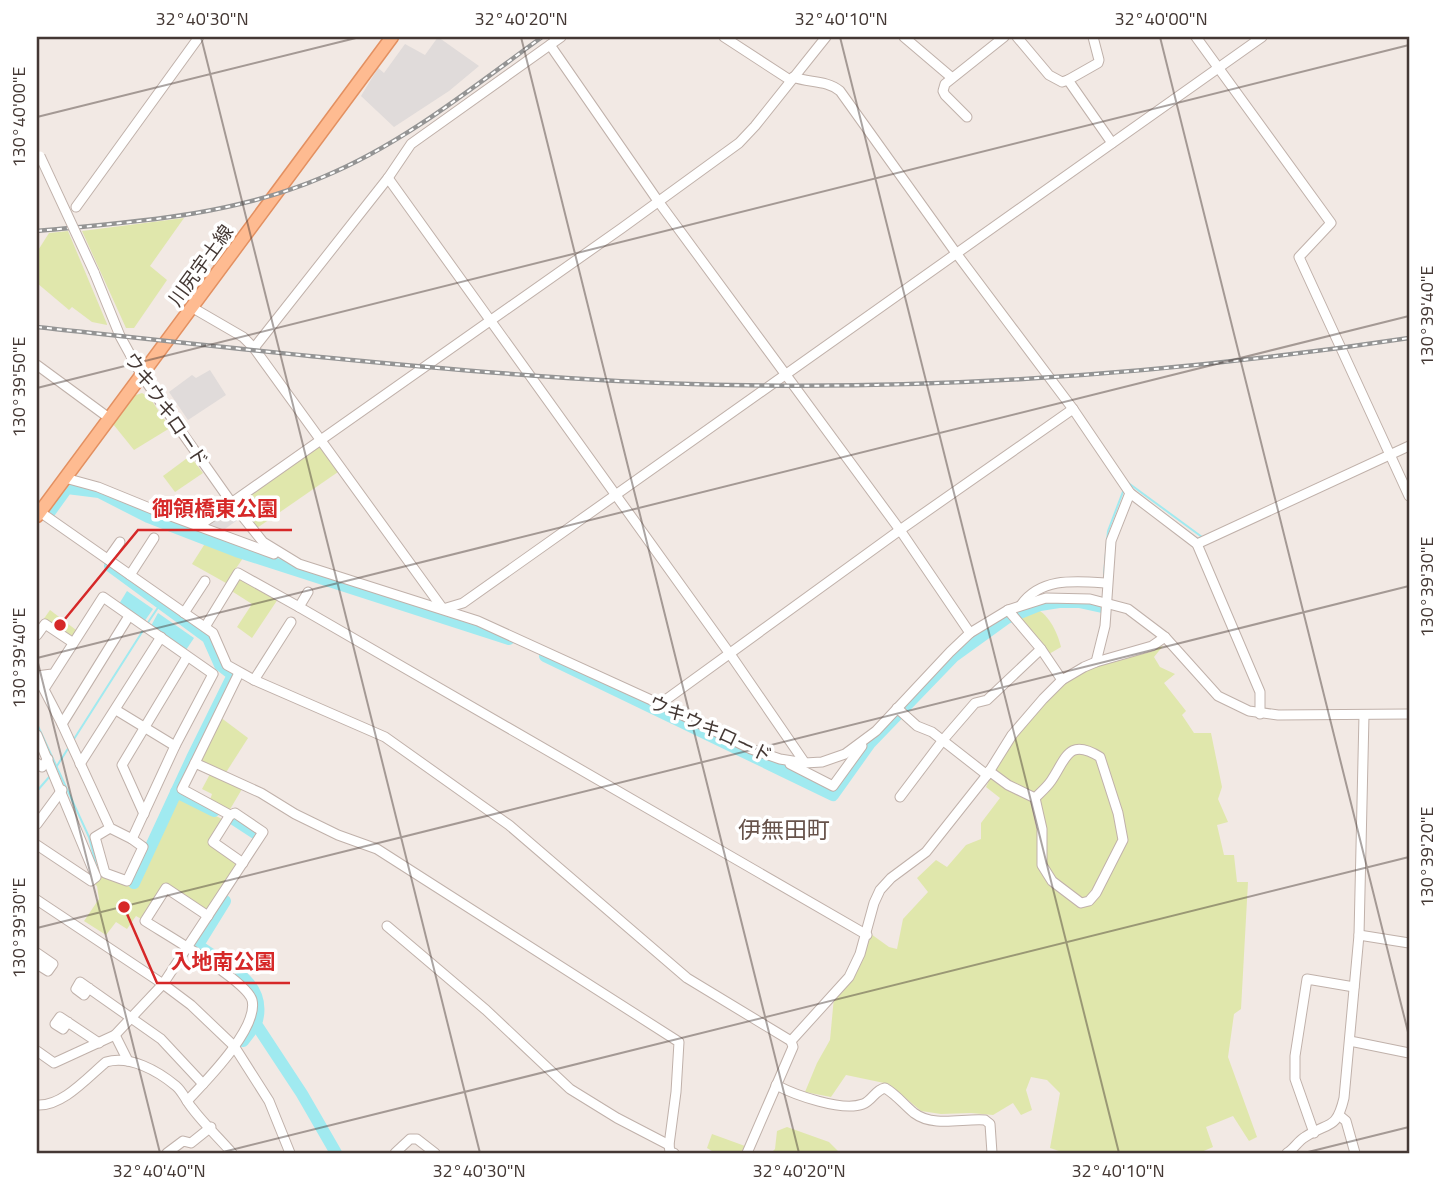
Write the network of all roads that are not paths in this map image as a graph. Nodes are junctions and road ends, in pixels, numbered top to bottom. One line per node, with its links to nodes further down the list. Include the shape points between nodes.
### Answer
1 (198, 37): 22 (street)
2 (392, 37): 24 (main road, 川尻宇土線)
3 (561, 37): 12 (street)
4 (724, 37): 15 (street)
5 (826, 37): 15 (street)
6 (904, 37): 14 (street)
7 (1003, 37): 14 (street)
8 (1017, 37): 16 (street, via 1049,75)
9 (1093, 37): 16 (street, via 1100,60)
10 (1196, 37): 13 (street)
11 (1262, 37): 13 (street)
12 (550, 45): 20 (street, via 411,144); 21 (street)
13 (1218, 68): 18 (street); 34 (street, via 1331,223 1299,257)
14 (951, 77): 17 (street, via 943,91)
15 (791, 78): 21 (street, via 739,143); 23 (street, via 828,84 840,91)
16 (1068, 80): 18 (street)
17 (967, 117)
18 (1112, 143): 23 (street)
19 (38, 153): 29 (street, ウキウキロード, bridge)
20 (388, 178): 25 (street); 26 (street)
21 (658, 201): 25 (street); 28 (street)
22 (76, 207)
23 (956, 253): 28 (street); 30 (street)
24 (193, 308): 26 (street); 29 (main road, 川尻宇土線)
25 (490, 320): 32 (street); 37 (street)
26 (254, 348): 32 (street)
27 (37, 365): 31 (street)
28 (787, 375): 37 (street); 42 (street)
29 (142, 376): 31 (main road, 川尻宇土線); 39 (street, ウキウキロード)
30 (1073, 410): 36 (street); 42 (street)
31 (109, 418): 35 (main road, 川尻宇土線)
32 (320, 442): 39 (street); 55 (street)
33 (1409, 446): 34 (street)
34 (1390, 454): 38 (street); 45 (street)
35 (65, 478): 40 (main road, 川尻宇土線); 41 (street)
36 (1130, 494): 45 (street); 50 (street, via 1111,541)
37 (616, 496): 55 (street, via 463,603); 67 (street)
38 (1409, 496)
39 (231, 502): 41 (street); 47 (street, ウキウキロード, via 263,542)
40 (38, 514): 46 (street)
41 (200, 525): 47 (street)
42 (900, 530): 61 (street); 67 (street)
43 (154, 538): 48 (street)
44 (120, 542): 46 (street)
45 (1197, 544): 76 (street, via 1260,692)
46 (108, 559): 48 (street)
47 (299, 564): 55 (street, ウキウキロード)
48 (130, 575): 57 (street)
49 (205, 581): 57 (street)
50 (1107, 583): 52 (street); 53 (street, via 1075,580 1039,587)
51 (309, 592): 54 (street)
52 (1107, 602): 53 (street, ウキウキロード, via 1063,597); 64 (street, ウキウキロード, via 1128,609); 69 (street)
53 (1021, 605): 56 (street, ウキウキロード)
54 (299, 607): 60 (street, via 238,573); 105 (street)
55 (443, 609): 73 (street, ウキウキロード)
56 (1008, 610): 61 (street, ウキウキロード); 66 (street)
57 (184, 613): 60 (street)
58 (129, 616): 63 (street); 65 (street, via 103,597); 79 (street)
59 (291, 622): 71 (street)
60 (205, 627): 70 (street, via 213,633 227,665)
61 (971, 633): 74 (street, ウキウキロード)
62 (37, 635): 65 (street, via 45,624)
63 (161, 637): 68 (street); 75 (street)
64 (1165, 637): 69 (street, via 1152,646); 76 (street, ウキウキロード, via 1218,696)
65 (72, 642): 79 (street, via 52,674 37,676)
66 (1041, 649): 72 (street); 82 (street, via 986,699 975,703)
67 (730, 654): 73 (street); 89 (street)
68 (187, 657): 80 (street); 84 (street, via 214,674)
69 (1096, 662): 72 (street)
70 (239, 673): 71 (street); 87 (street)
71 (254, 680): 115 (street, via 361,725 408,752 509,825 687,978)
72 (1062, 680): 91 (street, via 1012,735)
73 (660, 704): 86 (street, ウキウキロード)
74 (897, 708): 82 (street); 83 (street, ウキウキロード)
75 (116, 710): 80 (street); 90 (street)
76 (1260, 714): 78 (street, ウキウキロード)
77 (1409, 714): 78 (street, ウキウキロード)
78 (1364, 715): 106 (street)
79 (62, 724): 90 (street)
80 (145, 727): 84 (street); 95 (street, via 122,765)
81 (37, 735): 85 (street)
82 (943, 740): 91 (street); 93 (street)
83 (865, 741): 86 (street, via 832,786); 89 (street, ウキウキロード, via 834,760)
84 (175, 746): 95 (street)
85 (48, 759): 88 (street, via 42,767); 92 (street)
86 (780, 759): 89 (street, ウキウキロード)
87 (195, 762): 96 (street, via 182,789); 129 (street, via 338,835 377,849 679,1042)
88 (37, 763)
89 (805, 763)
90 (80, 764): 98 (street)
91 (988, 773): 94 (street); 105 (street, via 926,852 880,890)
92 (61, 790): 97 (street); 100 (street, via 96,877 91,881)
93 (900, 797)
94 (1035, 798): 94 (street, via 1072,750 1087,749 1100,757 1123,840 1089,901 1081,903 1065,892 1042,865 1042,829)
95 (144, 814): 99 (street)
96 (230, 815): 101 (street, via 213,842); 101 (street, via 235,813 263,832)
97 (37, 824)
98 (110, 828): 99 (street); 99 (street, via 95,837 105,873 127,881 143,848)
99 (132, 838)
100 (37, 845)
101 (243, 863): 103 (street)
102 (37, 900): 109 (street)
103 (208, 916): 108 (street); 108 (street, via 166,888 145,921)
104 (387, 926): 129 (street, via 570,1089)
105 (867, 934): 115 (street, via 849,977)
106 (1359, 935): 107 (street); 110 (street)
107 (1409, 943)
108 (187, 947): 109 (street); 118 (street, via 235,980 251,998 250,1017)
109 (163, 984): 112 (street); 118 (street)
110 (1354, 987): 116 (street); 128 (street, via 1307,979 1294,1056 1295,1079)
111 (89, 988): 112 (street)
112 (132, 1018): 114 (street); 122 (street, via 161,1039)
113 (68, 1022): 117 (street)
114 (115, 1035): 117 (street); 121 (street)
115 (791, 1041): 123 (street, via 793,1047)
116 (1350, 1041): 119 (street); 126 (street)
117 (99, 1043): 120 (street, via 54,1063)
118 (234, 1046): 122 (street); 132 (street, via 269,1101)
119 (1409, 1054)
120 (39, 1056)
121 (128, 1061): 124 (street, via 160,1075); 125 (street, via 106,1062 64,1096)
122 (203, 1084): 124 (street)
123 (776, 1085): 135 (street); 136 (street, via 795,1095 852,1107 866,1103 885,1088 928,1120 985,1120 990,1124)
124 (187, 1101): 127 (street)
125 (37, 1105)
126 (1340, 1116): 128 (street); 138 (street, via 1346,1121)
127 (211, 1127): 130 (street, via 191,1143 183,1141); 131 (street)
128 (1314, 1133): 137 (street)
129 (671, 1149)
130 (167, 1153)
131 (232, 1153)
132 (290, 1153)
133 (395, 1153): 134 (street, via 410,1139 417,1139)
134 (435, 1153)
135 (747, 1153)
136 (992, 1153)
137 (1287, 1153)
138 (1355, 1153)

